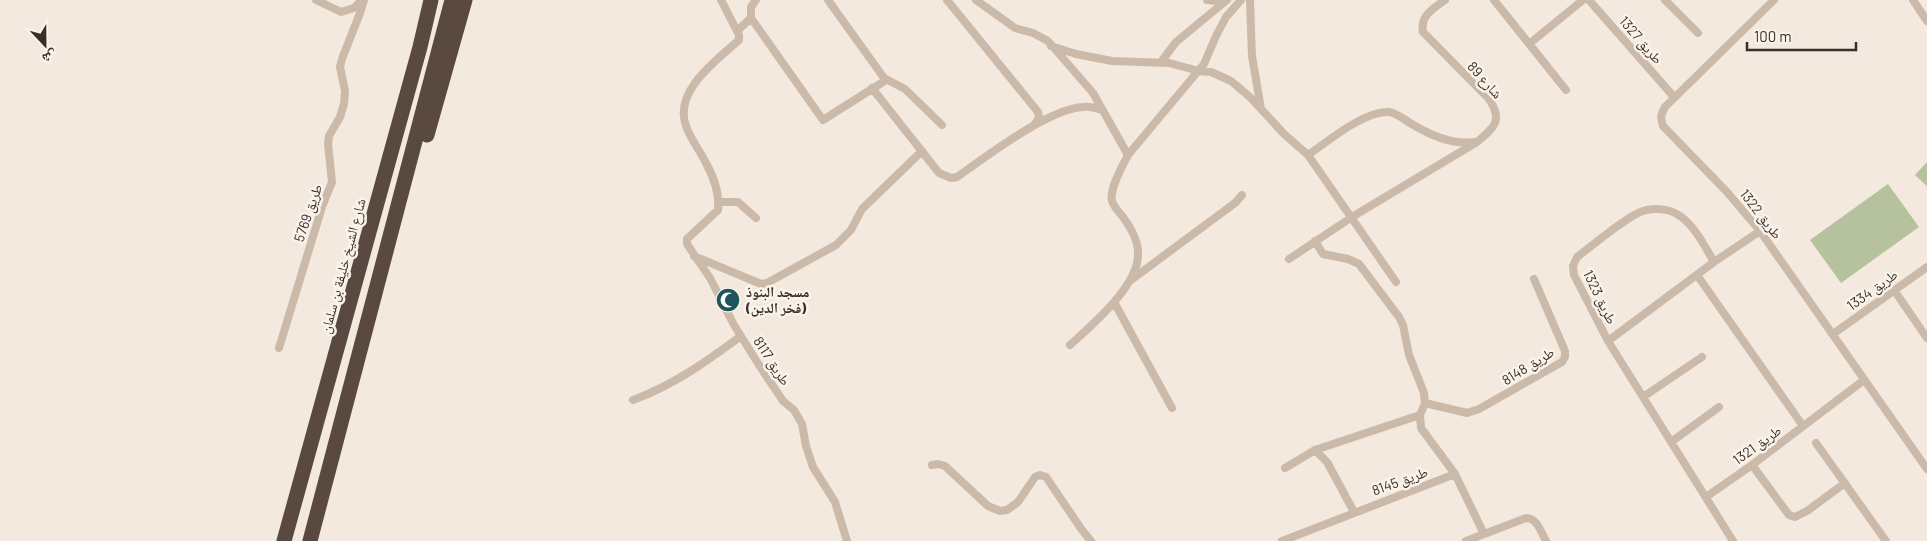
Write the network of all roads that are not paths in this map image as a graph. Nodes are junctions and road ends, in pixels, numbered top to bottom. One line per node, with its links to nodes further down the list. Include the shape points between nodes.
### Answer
1 (316, 0): 2 (street, via 341,12 354,8)
2 (363, 0): 64 (street, طريق 5769, via 340,67 345,91 340,117 329,136 332,182)
3 (431, 0): 86 (highway, شارع الشيخ خليفة بن سلمان)
4 (452, 0): 56 (highway)
5 (465, 0): 56 (highway, via 410,192)
6 (721, 0): 24 (street)
7 (756, 0): 22 (street, via 751,7)
8 (828, 0): 30 (street)
9 (947, 0): 37 (street, via 1038,112)
10 (976, 0): 27 (street, via 1015,28 1032,33)
11 (1211, 0): 12 (street)
12 (1226, 0): 28 (street, via 1176,42)
13 (1241, 0): 29 (street, via 1226,17)
14 (1250, 0): 34 (street, via 1252,56)
15 (1445, 0): 38 (street, شارع 89, via 1424,18 1423,32 1495,108 1498,116 1495,123)
16 (1494, 0): 26 (street)
17 (1584, 0): 26 (street)
18 (1589, 0): 33 (street, طريق 1327)
19 (1665, 0): 25 (street)
20 (1774, 0): 33 (street, طريق 1322)
21 (1913, 0): 23 (street)
22 (751, 18): 24 (street); 31 (street, via 824,120)
23 (1927, 19)
24 (737, 31): 43 (street, via 739,40 702,73 683,112 686,126 715,180)
25 (1698, 33)
26 (1529, 44): 32 (street)
27 (1051, 46): 28 (street, via 1112,61); 35 (street, via 1093,93)
28 (1161, 62): 29 (street)
29 (1199, 71): 34 (street, via 1231,80); 40 (street)
30 (884, 78): 31 (street); 36 (street, via 905,89)
31 (872, 88): 39 (street)
32 (1566, 90)
33 (1674, 97): 46 (street, طريق 1322, via 1662,113 1663,126 1727,192)
34 (1261, 108): 41 (street)
35 (1102, 110): 37 (street, via 1085,106 1073,108); 40 (street)
36 (942, 125)
37 (1034, 125): 39 (street, via 957,177 939,173)
38 (1477, 142): 41 (street, via 1461,144 1447,140 1389,112 1350,125); 44 (street, شارع 89)
39 (922, 151): 48 (street, via 862,209 851,230 836,245 767,284)
40 (1128, 155): 54 (street, via 1112,192 1112,201 1133,232 1137,246 1139,257)
41 (1308, 155): 44 (street)
42 (1242, 195): 54 (street)
43 (718, 202): 45 (street, via 738,202); 48 (street, طريق 8117, via 718,210 687,239)
44 (1352, 217): 47 (street, شارع 89); 55 (street)
45 (756, 218)
46 (1760, 232): 50 (street); 59 (street, طريق 1322)
47 (1315, 241): 49 (street, شارع 89); 69 (street, via 1323,254 1359,264 1394,310 1403,325)
48 (694, 256): 60 (street, طريق 8117, via 710,278)
49 (1288, 259)
50 (1714, 262): 52 (street); 62 (street, طريق 1323, via 1690,225 1669,210 1656,208 1642,211 1577,257 1574,275)
51 (1927, 267): 57 (street, طريق 1334)
52 (1697, 275): 62 (street); 73 (street)
53 (1534, 279): 69 (street, طريق 8148, via 1565,351 1562,362 1467,413)
54 (1129, 281): 58 (street)
55 (1396, 282)
56 (376, 289): 87 (highway)
57 (1894, 290): 59 (street, طريق 1334); 61 (street)
58 (1114, 302): 63 (street); 71 (street)
59 (1833, 334): 66 (street, طريق 1322)
60 (741, 336): 68 (street, via 681,379); 88 (street, طريق 8117, via 771,384 802,424 813,467 835,502)
61 (1927, 338)
62 (1608, 340): 67 (street, طريق 1323)
63 (1070, 345)
64 (279, 348)
65 (1702, 357): 67 (street)
66 (1864, 380): 73 (street, طريق 1321); 80 (street, طريق 1322)
67 (1643, 397): 74 (street, طريق 1323)
68 (633, 400)
69 (1425, 403): 72 (street)
70 (1719, 406): 74 (street)
71 (1172, 408)
72 (1420, 415): 76 (street); 81 (street, طريق 8145, via 1423,432)
73 (1803, 426): 78 (street, طريق 1321)
74 (1671, 442): 83 (street, طريق 1323)
75 (1816, 443): 82 (street)
76 (1315, 450): 79 (street); 84 (street, via 1327,462)
77 (932, 465): 89 (street, via 945,466 988,506 1000,511 1018,502 1035,477 1046,477)
78 (1752, 465): 82 (street, via 1790,515 1795,517); 83 (street, طريق 1321)
79 (1285, 468)
80 (1927, 469)
81 (1455, 474): 84 (street, طريق 8145); 85 (street, طريق 8145)
82 (1844, 483): 94 (street)
83 (1706, 497): 93 (street)
84 (1354, 512): 90 (street, طريق 8145)
85 (1484, 534): 91 (street); 92 (street, via 1526,518 1534,520)
86 (284, 541)
87 (310, 541)
88 (847, 541)
89 (1091, 541)
90 (1282, 541)
91 (1466, 541)
92 (1546, 541)
93 (1733, 541)
94 (1886, 541)

